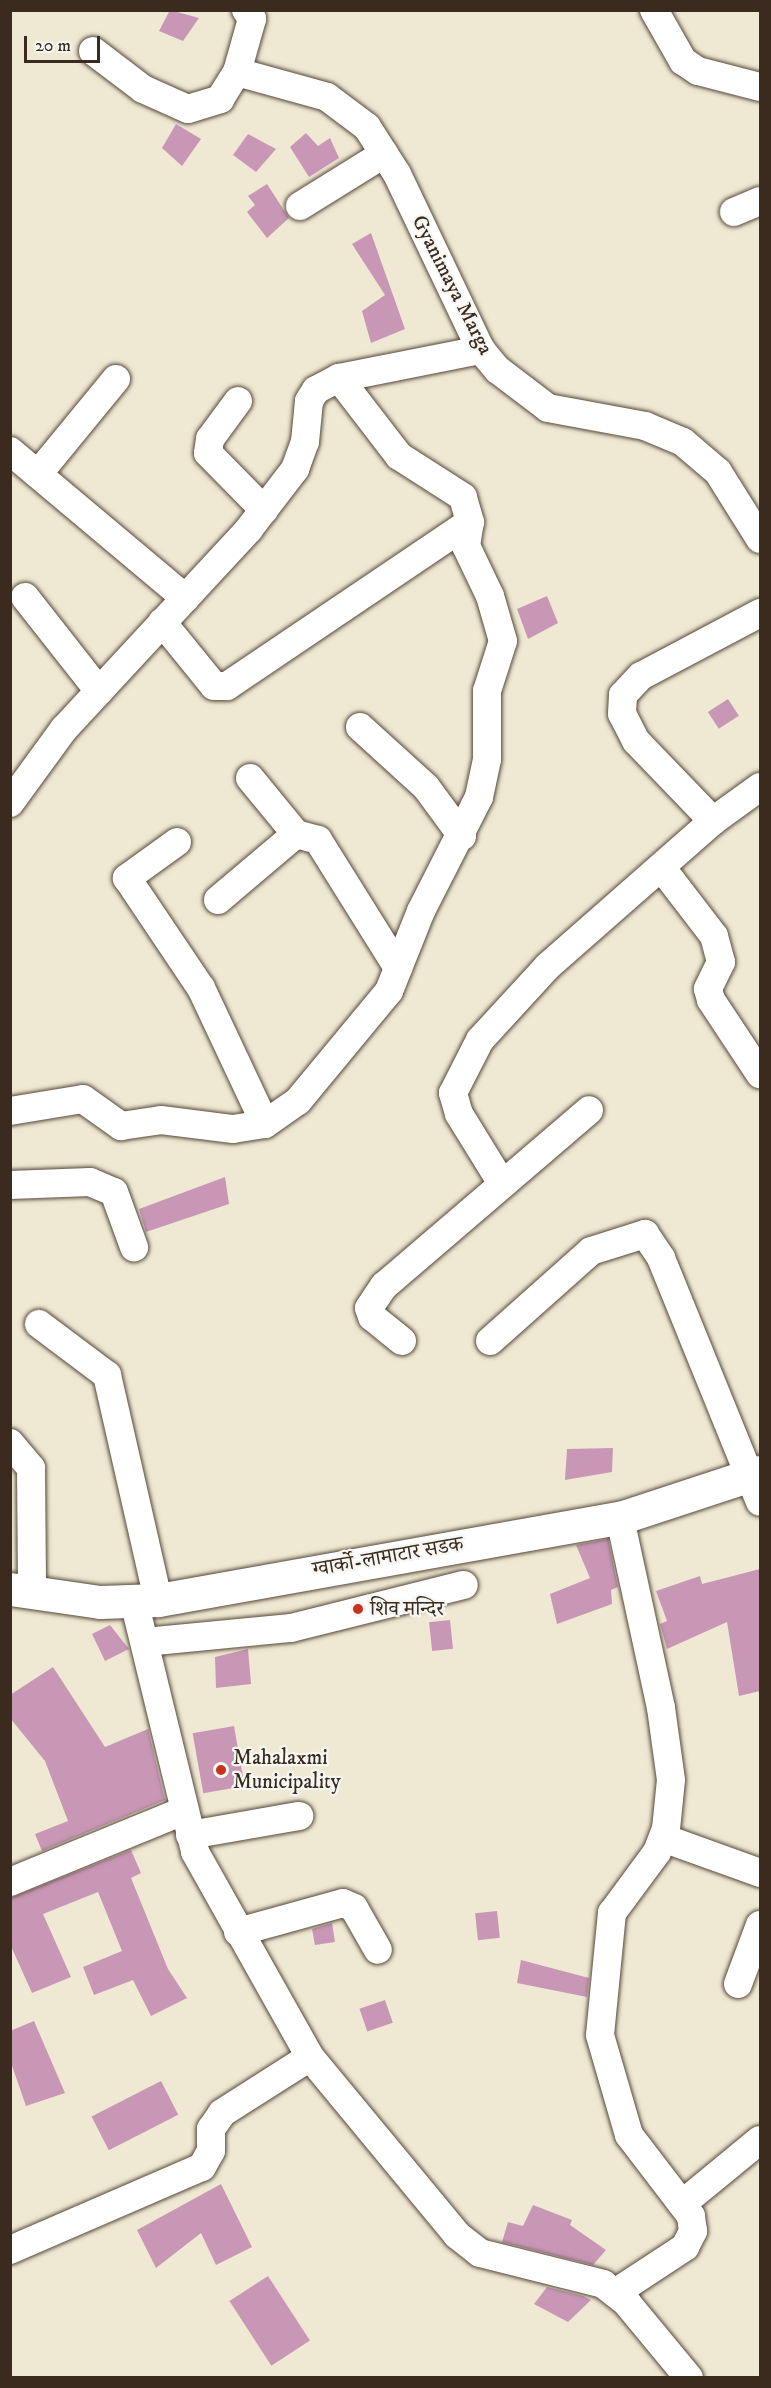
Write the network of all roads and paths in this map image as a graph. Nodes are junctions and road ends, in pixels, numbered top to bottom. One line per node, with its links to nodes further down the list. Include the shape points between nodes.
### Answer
1 (246, 10): 4 (street, via 252,19)
2 (654, 10): 5 (street, via 684,61 698,71)
3 (93, 51): 4 (street, via 143,89 189,109 220,99)
4 (237, 72): 6 (street, Gyanimaya Marga, via 327,97 367,127)
5 (760, 87)
6 (384, 153): 8 (street); 10 (street, Gyanimaya Marga)
7 (760, 201): 9 (street)
8 (300, 206)
9 (734, 212)
10 (481, 350): 12 (street); 18 (street, Gyanimaya Marga, via 512,383 548,408 645,426 700,453)
11 (116, 378): 15 (street)
12 (339, 378): 16 (street, via 316,390 309,401 304,442 295,469); 17 (street, via 399,456 462,496)
13 (238, 401): 16 (street, via 210,439 208,453)
14 (10, 451): 15 (street)
15 (38, 474): 20 (street)
16 (264, 510): 20 (street)
17 (470, 522): 22 (street, via 227,686 214,686); 30 (street, via 466,546 490,596 502,641 487,692 485,769)
18 (760, 539)
19 (25, 597): 23 (street)
20 (185, 598): 22 (street)
21 (760, 613): 28 (street, via 641,676 623,695 622,714 636,741)
22 (162, 622): 23 (street)
23 (99, 691): 27 (street)
24 (360, 727): 30 (street, via 426,787)
25 (250, 778): 29 (street)
26 (756, 800): 28 (street)
27 (10, 802)
28 (714, 821): 32 (street)
29 (296, 834): 33 (street); 34 (street, via 318,840)
30 (462, 836): 34 (street, via 421,911)
31 (177, 842): 38 (street, via 128,878 201,988)
32 (661, 867): 35 (street, via 714,936 721,962 708,989 711,1000); 39 (street, via 548,966 480,1040 458,1075 453,1093 459,1114)
33 (218, 900)
34 (398, 968): 38 (street, via 363,1027 298,1101)
35 (760, 1074)
36 (589, 1110): 39 (street)
37 (10, 1111): 38 (street, via 82,1099 121,1126 161,1120 233,1129)
38 (265, 1124)
39 (501, 1182): 43 (street, via 384,1286 369,1308 372,1317)
40 (10, 1185): 41 (street, via 90,1182 114,1192)
41 (134, 1248)
42 (39, 1324): 50 (street, via 107,1375)
43 (402, 1341)
44 (490, 1341): 46 (street, via 591,1251 645,1234 661,1258)
45 (10, 1443): 49 (street, via 31,1468)
46 (756, 1484): 47 (main road, ग्वार्को-लामाटार सडक)
47 (620, 1518): 50 (main road, ग्वार्को-लामाटार सडक); 54 (street, via 661,1708 671,1779)
48 (464, 1585): 51 (street, via 291,1628)
49 (21, 1592): 50 (main road, ग्वार्को-लामाटार सडक)
50 (146, 1600): 51 (street)
51 (145, 1642): 53 (street)
52 (298, 1816): 53 (street)
53 (187, 1823): 56 (street); 58 (street)
54 (663, 1838): 55 (street); 63 (street, via 612,1913 600,2035 629,2135 651,2171)
55 (760, 1873)
56 (10, 1882)
57 (760, 1925): 60 (street)
58 (238, 1932): 59 (street, via 342,1903 354,1908); 61 (street)
59 (378, 1950)
60 (738, 1984)
61 (310, 2057): 64 (street, via 222,2113 211,2129 211,2151 202,2167); 65 (street, via 457,2235 480,2253 573,2274)
62 (760, 2140): 63 (street)
63 (682, 2204): 65 (street, via 693,2231 685,2247)
64 (10, 2250)
65 (615, 2293): 66 (street)
66 (689, 2378)

